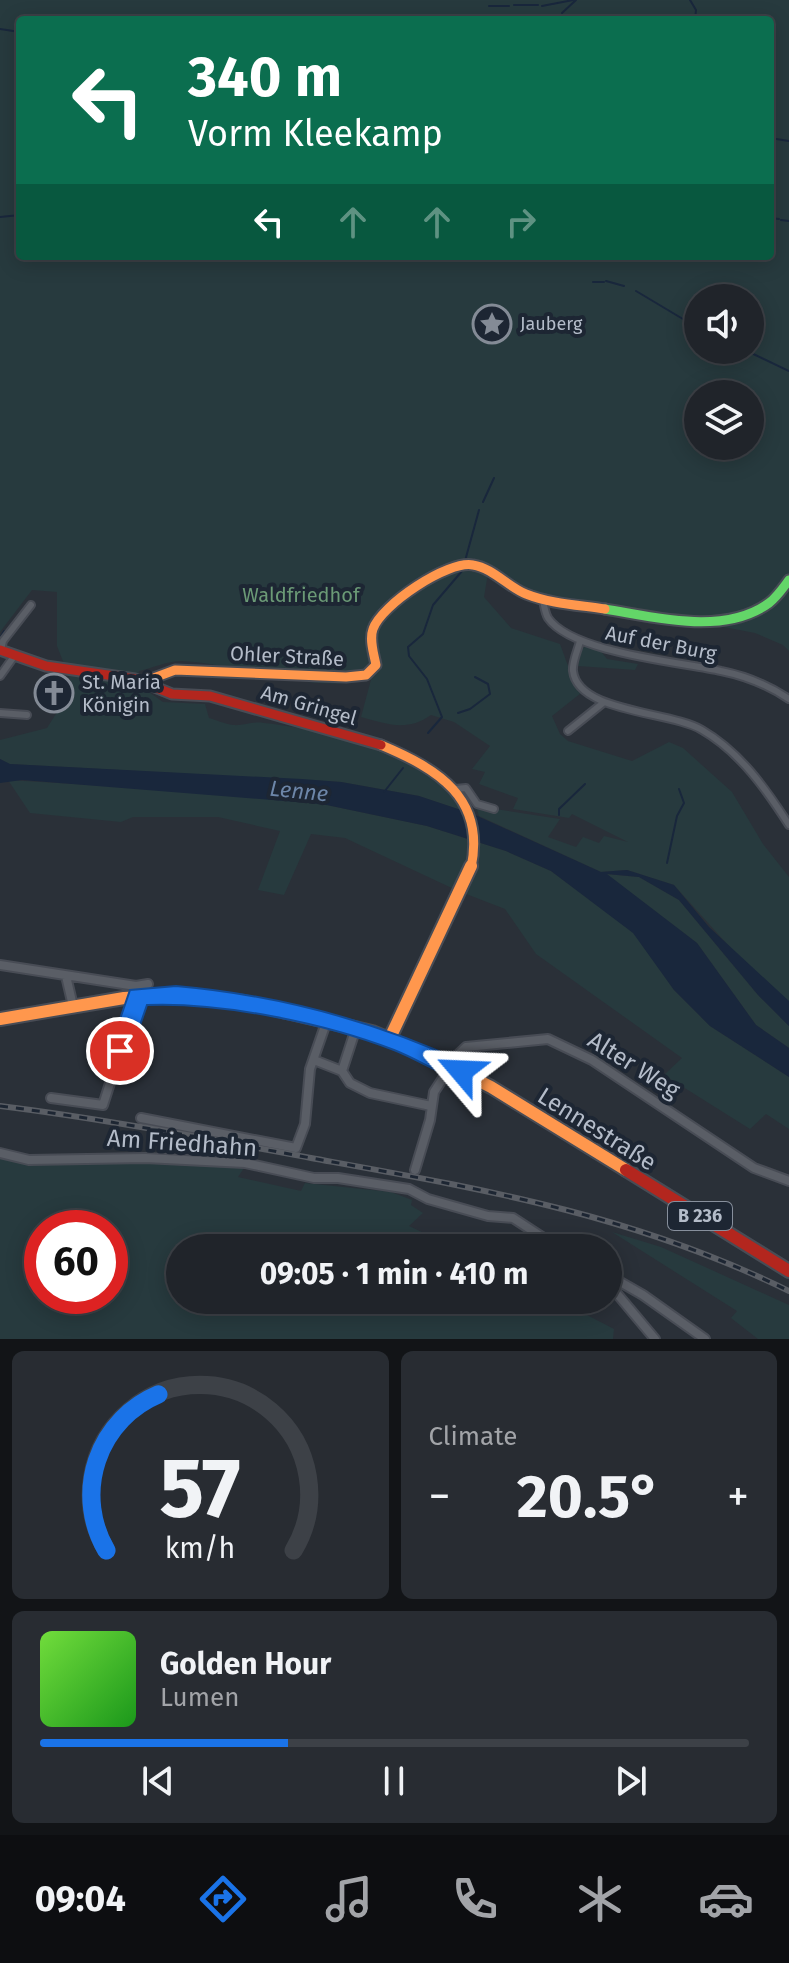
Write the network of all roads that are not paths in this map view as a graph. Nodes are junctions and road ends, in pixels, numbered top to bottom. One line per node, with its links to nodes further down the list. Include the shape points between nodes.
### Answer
1 (789, 580): 2 (street, via 757,610 709,621)
2 (543, 600): 4 (street, Auf der Burg, via 548,616); 8 (street, Ohler Straße, via 514,591 482,567 454,565 375,618 369,635 376,665 363,676 180,669)
3 (31, 605): 5 (street, Ohler Straße)
4 (580, 641): 9 (street, Auf der Burg, via 744,677); 10 (street, via 573,671 579,687)
5 (0, 650): 6 (street, Ohler Straße)
6 (15, 655): 7 (street); 8 (street, Ohler Straße, via 46,666)
7 (0, 676)
8 (143, 682): 14 (street, Am Gringel, via 167,693 210,696 366,739 413,758)
9 (789, 699)
10 (603, 703): 13 (street); 16 (street, via 669,715 710,735 761,784)
11 (0, 713): 12 (street)
12 (27, 715)
13 (568, 731)
14 (458, 793): 15 (street, via 466,788 477,804); 25 (street, via 476,832 472,867)
15 (494, 809)
16 (789, 825)
17 (0, 965): 18 (street)
18 (66, 976): 19 (street); 21 (street)
19 (148, 984)
20 (138, 996): 21 (street, Lennestraße / B 236); 23 (street, Lennestraße / B 236, via 217,998); 29 (street, via 103,1105)
21 (73, 1006): 22 (street, Lennestraße / B 236)
22 (0, 1019)
23 (327, 1020): 24 (street, Lennestraße / B 236); 26 (street)
24 (356, 1028): 25 (street, Lennestraße / B 236); 28 (street)
25 (390, 1038): 27 (street, Lennestraße / B 236)
26 (314, 1060): 28 (street); 31 (street, via 306,1090 308,1120 296,1148)
27 (450, 1065): 30 (street); 34 (street, Alter Weg, via 466,1047 548,1039 592,1060 754,1168); 36 (street, Lennestraße / B 236)
28 (342, 1071): 30 (street, via 350,1083 370,1093)
29 (51, 1098)
30 (431, 1106): 33 (street)
31 (141, 1118)
32 (0, 1153): 35 (street, Am Friedhahn, via 29,1160 231,1162 338,1178 409,1189 488,1216 513,1218)
33 (415, 1170)
34 (789, 1181)
35 (538, 1234)
36 (789, 1271)
37 (622, 1284): 40 (street)
38 (622, 1300): 39 (street)
39 (655, 1339)
40 (705, 1339)

